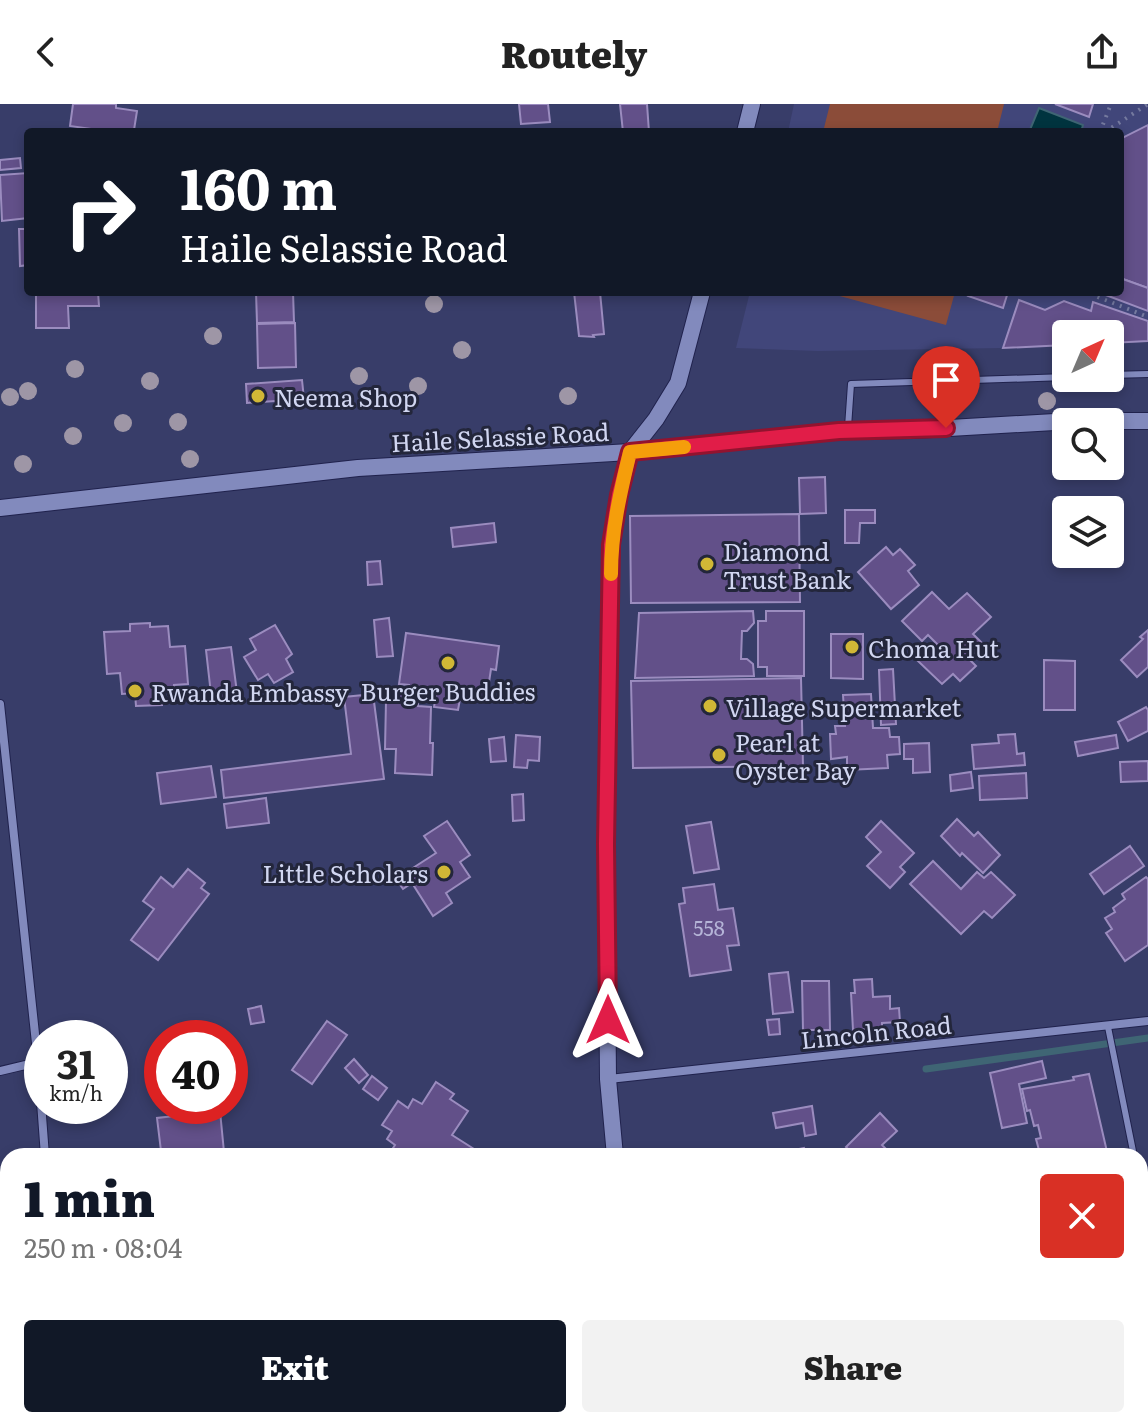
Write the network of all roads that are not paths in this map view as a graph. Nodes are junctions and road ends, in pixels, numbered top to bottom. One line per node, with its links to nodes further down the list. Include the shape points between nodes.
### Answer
1 (752, 104): 2 (street)
2 (746, 128)
3 (701, 296): 9 (street, via 678,383)
4 (1148, 374): 5 (lane)
5 (1124, 375)
6 (1052, 377): 8 (lane, via 851,384)
7 (1148, 421): 8 (street, Haile Selassie Road)
8 (847, 431): 9 (street, Haile Selassie Road)
9 (630, 452): 10 (street, Haile Selassie Road, via 358,468); 17 (street, via 611,545)
10 (0, 508)
11 (0, 704): 12 (street)
12 (34, 1020)
13 (1148, 1021): 14 (street, Lincoln Road)
14 (1108, 1027): 17 (street, Lincoln Road); 21 (lane)
15 (24, 1065): 16 (street)
16 (0, 1071)
17 (608, 1079): 20 (street)
18 (43, 1124): 19 (street)
19 (44, 1148)
20 (614, 1148)
21 (1132, 1148)

